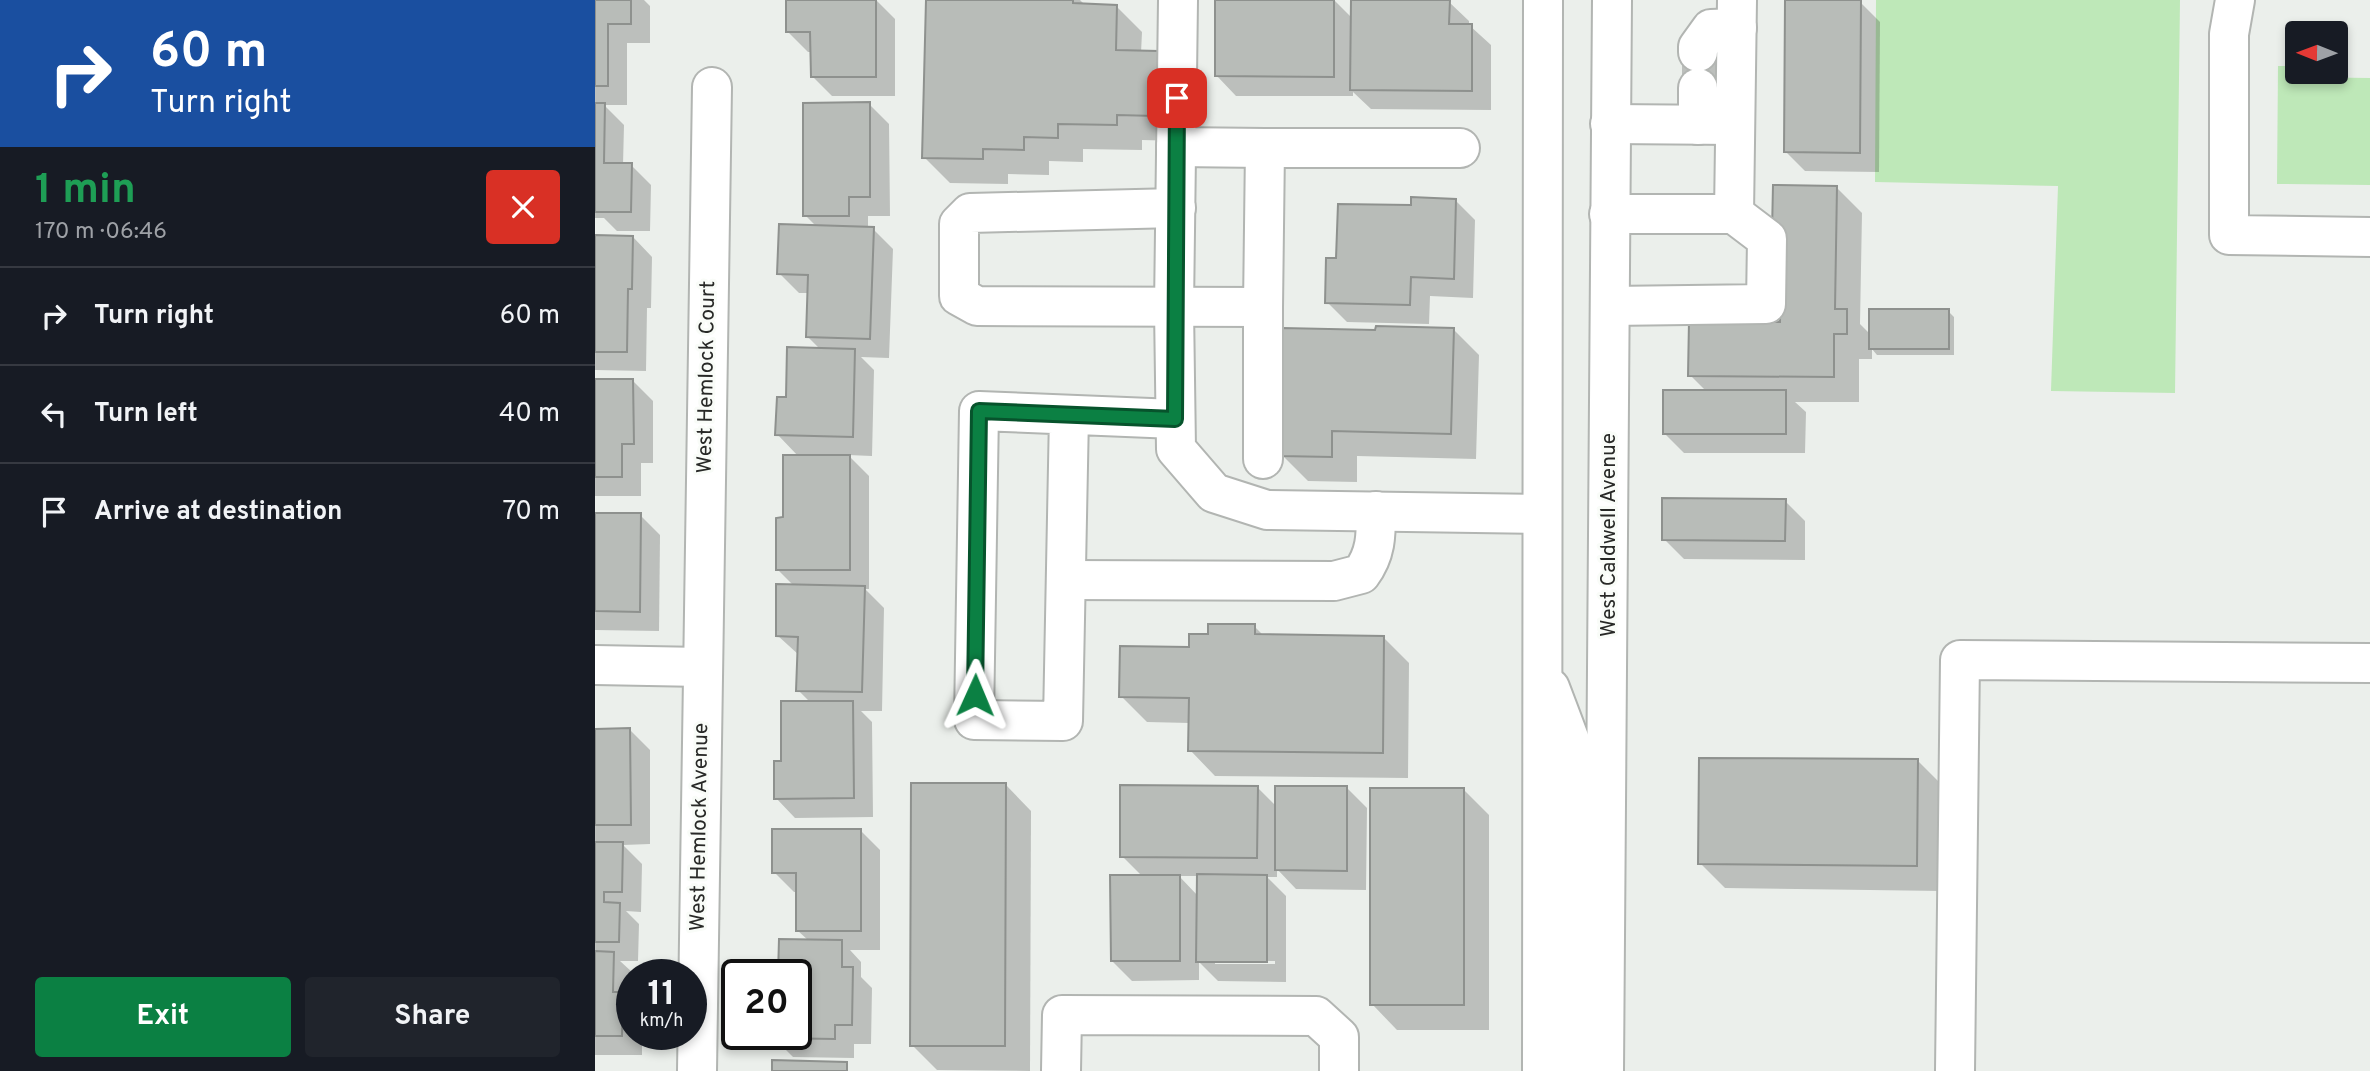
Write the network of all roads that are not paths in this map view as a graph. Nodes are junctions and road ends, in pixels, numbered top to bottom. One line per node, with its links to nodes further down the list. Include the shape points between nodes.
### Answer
1 (1178, 0): 10 (main road)
2 (1543, 0): 24 (main road)
3 (1612, 0): 8 (main road, West Caldwell Avenue)
4 (2235, 0): 16 (main road, via 2229,34 2229,235)
5 (1737, 14): 7 (main road, via 1711,29 1698,47); 9 (main road)
6 (712, 87): 29 (main road, West Hemlock Court)
7 (1698, 88): 8 (main road); 9 (main road)
8 (1610, 124): 14 (main road, West Caldwell Avenue)
9 (1735, 125): 15 (main road)
10 (1176, 147): 11 (main road); 13 (main road)
11 (1265, 148): 12 (main road); 18 (main road)
12 (1460, 148)
13 (1176, 208): 19 (main road); 19 (main road, via 970,214 959,224 959,296 977,306)
14 (1609, 214): 15 (main road); 17 (main road, West Caldwell Avenue)
15 (1734, 215): 17 (main road, via 1766,239 1766,304)
16 (2370, 237)
17 (1610, 306): 35 (main road, West Caldwell Avenue)
18 (1263, 307): 19 (main road); 22 (main road)
19 (1174, 308): 21 (main road)
20 (1069, 415): 21 (main road); 25 (main road); 25 (main road, via 979,411 974,720 1063,722)
21 (1175, 419): 23 (main road, via 1176,449 1214,493 1267,510)
22 (1263, 459)
23 (1376, 511): 24 (main road); 25 (main road, via 1377,539 1371,561 1361,574 1334,581)
24 (1541, 514): 27 (main road)
25 (1066, 580)
26 (2370, 663): 36 (main road, via 1960,660)
27 (1541, 664): 33 (main road); 34 (main road, via 1571,747)
28 (595, 665): 29 (main road)
29 (702, 667): 30 (main road, West Hemlock Avenue)
30 (697, 1071)
31 (1061, 1071): 32 (main road, via 1062,1015 1316,1016 1339,1037)
32 (1339, 1071)
33 (1542, 1071)
34 (1571, 1071)
35 (1604, 1071)
36 (1955, 1071)

